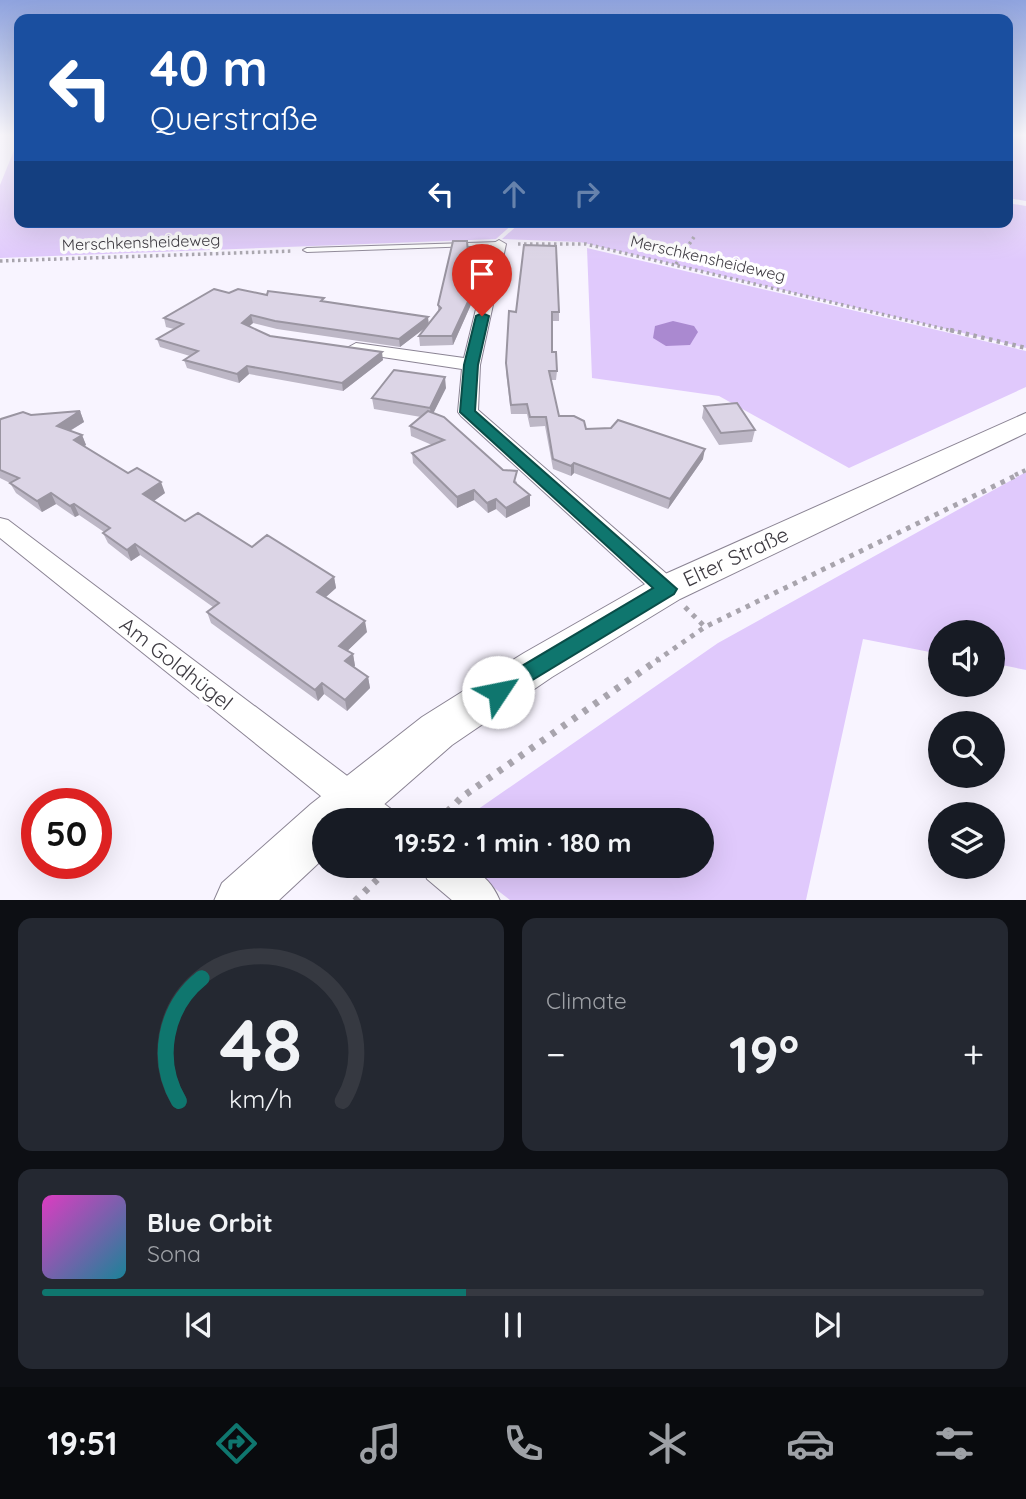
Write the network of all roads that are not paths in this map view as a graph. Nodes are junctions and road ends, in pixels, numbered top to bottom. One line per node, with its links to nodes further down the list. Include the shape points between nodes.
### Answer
1 (499, 244): 2 (lane); 4 (street)
2 (307, 250)
3 (339, 346): 4 (street)
4 (471, 365): 7 (street, via 468,412)
5 (1026, 422): 7 (main road, Elter Straße)
6 (0, 526): 8 (street, Am Goldhügel)
7 (667, 589): 9 (main road, Elter Straße, via 538,665 437,732)
8 (335, 808)
9 (356, 808)
10 (312, 844): 12 (main road, Elter Straße)
11 (454, 878): 13 (street)
12 (241, 900)
13 (481, 900)

